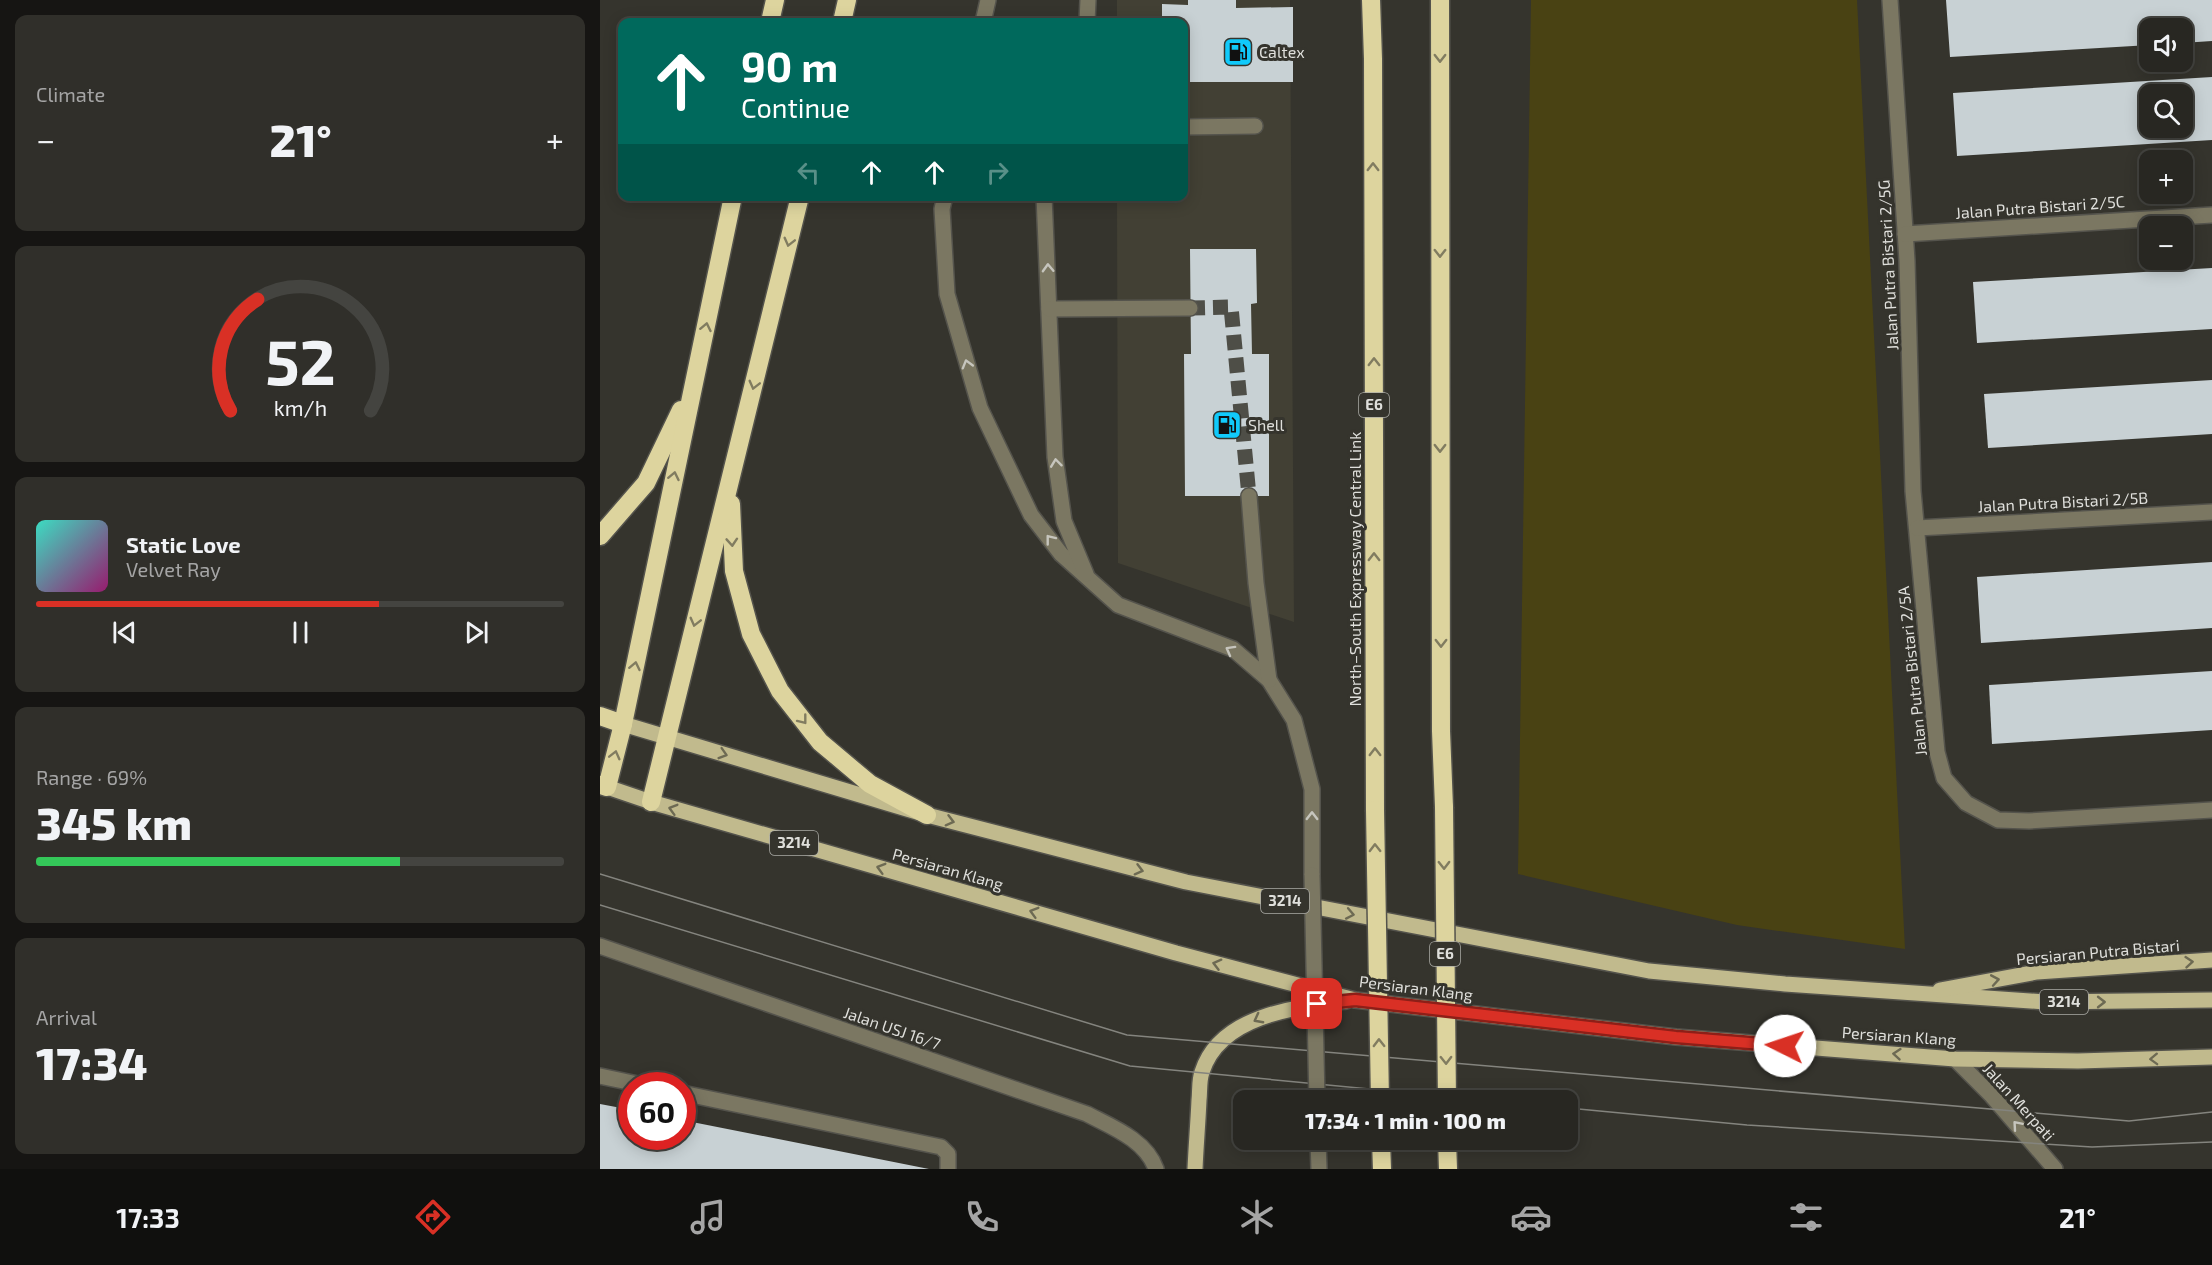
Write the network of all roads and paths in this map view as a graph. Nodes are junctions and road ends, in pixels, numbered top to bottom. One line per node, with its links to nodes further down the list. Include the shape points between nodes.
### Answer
1 (775, 0): 8 (highway)
2 (847, 0): 9 (highway)
3 (988, 0): 10 (street)
4 (1088, 0): 11 (street)
5 (1371, 0): 47 (highway, North–South Expressway Central Link / E6, one-way to 5, bridge, via 1374,810)
6 (1440, 0): 48 (highway, E6, one-way to 48, bridge, via 1441,707)
7 (1890, 0): 19 (street, Jalan Putra Bistari 2/5G)
8 (771, 18)
9 (843, 18)
10 (983, 18)
11 (1087, 18)
12 (1255, 126): 13 (street)
13 (1188, 127)
14 (732, 201): 22 (highway, one-way to 14)
15 (799, 201): 23 (highway, one-way to 23)
16 (944, 201): 28 (street, one-way to 16, via 1061,554 1031,515 980,408 947,294)
17 (1044, 201): 21 (street, one-way to 17)
18 (2212, 215): 19 (street, Jalan Putra Bistari 2/5C)
19 (1905, 234): 26 (street, Jalan Putra Bistari 2/5G)
20 (1190, 308): 21 (street)
21 (1049, 309): 28 (street, one-way to 21, via 1064,521 1055,457)
22 (694, 384): 27 (highway, via 646,483); 31 (highway, one-way to 22)
23 (740, 443): 32 (highway, one-way to 32); 36 (highway, one-way to 36, via 730,507 734,571 751,634 780,691 820,742 870,784)
24 (1249, 496): 29 (street)
25 (2212, 512): 26 (street, Jalan Putra Bistari 2/5B)
26 (1917, 528): 35 (street, Jalan Putra Bistari 2/5A, via 1937,752 1944,778 1966,803 1998,820 2029,821)
27 (600, 536)
28 (1088, 579): 29 (street, one-way to 28, via 1233,650 1118,605)
29 (1269, 680): 46 (street, one-way to 29, bridge, via 1312,789 1294,720)
30 (600, 716): 31 (highway)
31 (623, 724): 32 (main road, 3214); 33 (highway, one-way to 31)
32 (667, 738): 34 (highway); 36 (main road, 3214, one-way to 36)
33 (603, 786): 34 (main road, Persiaran Klang / 3214)
34 (651, 802): 40 (main road, Persiaran Klang / 3214, one-way to 34, via 1176,953)
35 (2212, 810)
36 (927, 815): 39 (main road, 3214, one-way to 39, via 1186,882 1649,971)
37 (600, 946): 54 (street, Jalan USJ 16/7, via 1087,1114 1132,1138 1153,1160)
38 (2212, 960): 39 (main road, Persiaran Putra Bistari, one-way to 38, via 2037,972)
39 (1917, 994): 41 (main road, 3214, one-way to 41, via 2045,1002)
40 (1355, 1000): 43 (main road, Persiaran Klang / 3214, one-way to 40, via 1676,1037); 55 (main road, one-way to 55, via 1270,1013 1229,1034 1211,1052 1201,1073)
41 (2212, 1000)
42 (2212, 1057): 43 (main road, Persiaran Klang / 3214, one-way to 43)
43 (1955, 1059): 52 (street, Jalan Merpati, one-way to 43, via 1992,1096)
44 (600, 1076): 45 (street)
45 (618, 1080)
46 (1317, 1090)
47 (1380, 1090)
48 (1447, 1090)
49 (696, 1096): 53 (street, via 941,1147 948,1154)
50 (1318, 1150): 56 (street)
51 (1381, 1150): 57 (highway)
52 (2041, 1162): 58 (street, Jalan Merpati)
53 (948, 1169)
54 (1156, 1169)
55 (1195, 1169)
56 (1319, 1169)
57 (1382, 1169)
58 (2055, 1169)

